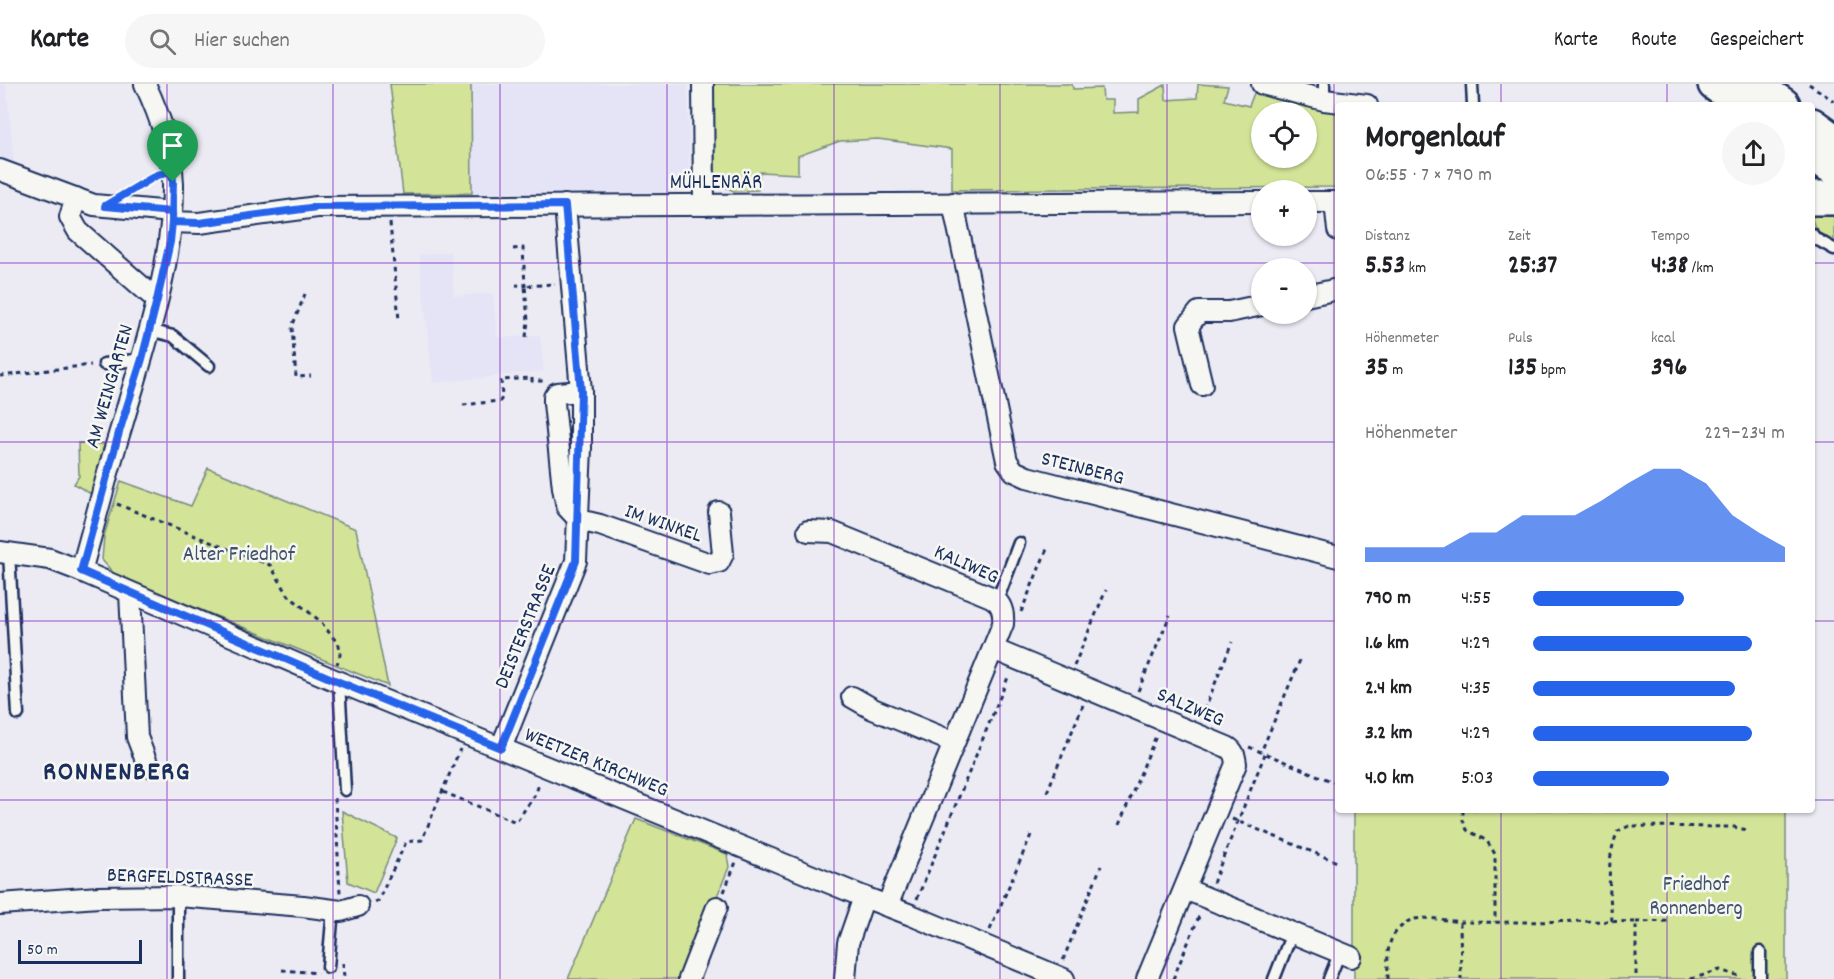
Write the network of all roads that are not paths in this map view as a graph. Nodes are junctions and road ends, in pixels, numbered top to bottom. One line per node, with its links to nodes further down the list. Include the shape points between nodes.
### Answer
1 (145, 84): 26 (street, AM WEINGARTEN, via 168,142)
2 (703, 84): 25 (street)
3 (1262, 84): 7 (street)
4 (1472, 84): 9 (lane)
5 (1715, 84): 10 (highway)
6 (1752, 84): 11 (highway)
7 (1324, 92): 8 (street)
8 (1357, 102)
9 (1473, 102)
10 (1740, 102)
11 (1779, 102)
12 (1815, 127): 13 (highway)
13 (1834, 141)
14 (1815, 155): 15 (highway)
15 (1834, 168)
16 (0, 170): 17 (street, MÜHLENRÄR)
17 (76, 198): 26 (street, MÜHLENRÄR, via 94,205); 31 (street, via 70,217 78,231)
18 (1815, 198): 19 (highway)
19 (1834, 198)
20 (1251, 202): 23 (street, MÜHLENRÄR)
21 (1317, 202): 22 (street)
22 (1335, 202)
23 (953, 203): 25 (street, MÜHLENRÄR); 44 (street, STEINBERG, via 1007,461 1014,471)
24 (565, 205): 25 (street, MÜHLENRÄR); 26 (street, MÜHLENRÄR, via 317,207 199,223); 38 (street, DEISTERSTRASSE)
25 (704, 205)
26 (172, 217): 31 (street, AM WEINGARTEN)
27 (1815, 238): 28 (lane)
28 (1834, 249)
29 (1335, 290): 30 (street)
30 (1317, 294)
31 (157, 300): 33 (street, AM WEINGARTEN)
32 (1251, 307): 37 (street, via 1199,312 1188,326)
33 (149, 330): 34 (street, AM WEINGARTEN); 36 (lane, via 173,336)
34 (142, 359): 35 (lane); 45 (street, AM WEINGARTEN)
35 (104, 364)
36 (209, 366)
37 (1202, 386)
38 (581, 391): 40 (street, DEISTERSTRASSE); 40 (street, via 557,393 554,397 563,488 567,507)
39 (719, 512): 40 (street, IM WINKEL, via 723,554 719,562 710,564)
40 (579, 519): 53 (street, DEISTERSTRASSE, via 576,561)
41 (808, 531): 47 (street, KALIWEG, via 832,532)
42 (1019, 543): 47 (lane)
43 (4, 553): 45 (street, WEETZER KIRCHWEG, via 50,559); 51 (lane)
44 (1335, 556)
45 (81, 571): 46 (street, WEETZER KIRCHWEG)
46 (130, 593): 49 (street, WEETZER KIRCHWEG); 54 (street, via 137,738)
47 (997, 601): 48 (street, KALIWEG, via 1004,612)
48 (993, 649): 52 (street); 56 (street, SALZWEG, via 1232,750 1236,764)
49 (335, 680): 53 (street, WEETZER KIRCHWEG); 55 (lane)
50 (852, 697): 52 (street)
51 (18, 714)
52 (953, 742): 61 (street)
53 (501, 748): 58 (street, WEETZER KIRCHWEG)
54 (148, 766)
55 (345, 790)
56 (1185, 889): 64 (street); 72 (street, SALZWEG)
57 (178, 896): 59 (street, BERGFELDSTRASSE); 63 (street, BERGFELDSTRASSE); 69 (lane)
58 (864, 897): 61 (street, WEETZER KIRCHWEG); 71 (street, via 848,943)
59 (0, 904)
60 (358, 906): 63 (street, BERGFELDSTRASSE)
61 (887, 906): 68 (street, WEETZER KIRCHWEG)
62 (717, 907): 70 (street)
63 (333, 909): 67 (lane)
64 (1292, 933): 66 (street); 73 (lane)
65 (1760, 952): 75 (lane)
66 (1345, 955): 74 (lane)
67 (328, 967)
68 (1060, 977)
69 (178, 979)
70 (688, 979)
71 (845, 979)
72 (1147, 979)
73 (1274, 979)
74 (1329, 979)
75 (1760, 979)

